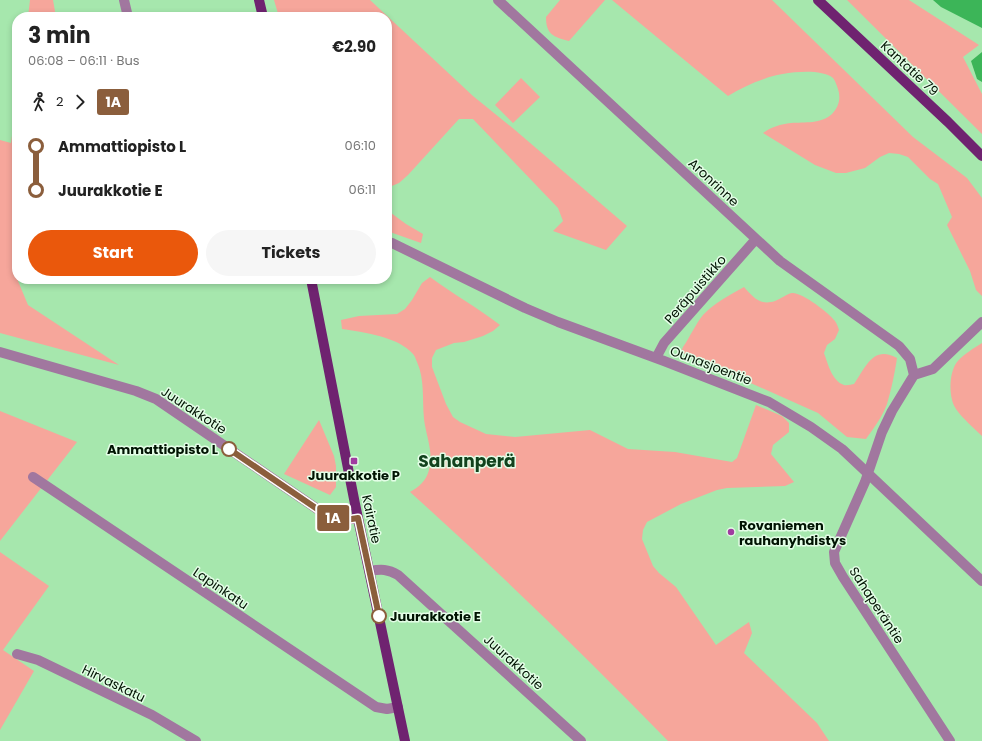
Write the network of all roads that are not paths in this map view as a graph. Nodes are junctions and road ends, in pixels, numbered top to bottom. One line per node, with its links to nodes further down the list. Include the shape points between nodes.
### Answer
1 (124, 0): 5 (street)
2 (259, 0): 6 (main road)
3 (498, 0): 8 (street, Aronrinne)
4 (818, 0): 7 (main road, Kantatie 79)
5 (127, 12)
6 (262, 12)
7 (982, 156)
8 (756, 239): 13 (street, Peräpuistikko, via 664,343); 14 (street, Aronrinne, via 780,261 899,346 910,359)
9 (392, 244): 13 (street, Ounasjoentie, via 525,308)
10 (312, 284): 17 (main road, Kairatie)
11 (982, 322): 14 (street, via 933,369)
12 (0, 352): 17 (street, Juurakkotie, via 156,399 329,517 345,520)
13 (656, 358): 15 (street, Ounasjoentie, via 769,402 842,449)
14 (914, 375): 15 (street, Sahaperäntie, via 892,411)
15 (868, 474): 19 (street, Ounasjoentie); 25 (street, Sahaperäntie, via 834,552 834,563)
16 (33, 477): 21 (street, Lapinkatu, via 376,707)
17 (358, 518): 18 (main road, Kairatie)
18 (370, 571): 21 (main road, Kairatie); 24 (street, Juurakkotie, via 389,570 398,575)
19 (982, 581)
20 (16, 654): 22 (street, Hirvaskatu, via 38,660 152,715)
21 (398, 707): 23 (main road, Kairatie)
22 (196, 741)
23 (406, 741)
24 (581, 741)
25 (950, 741)

